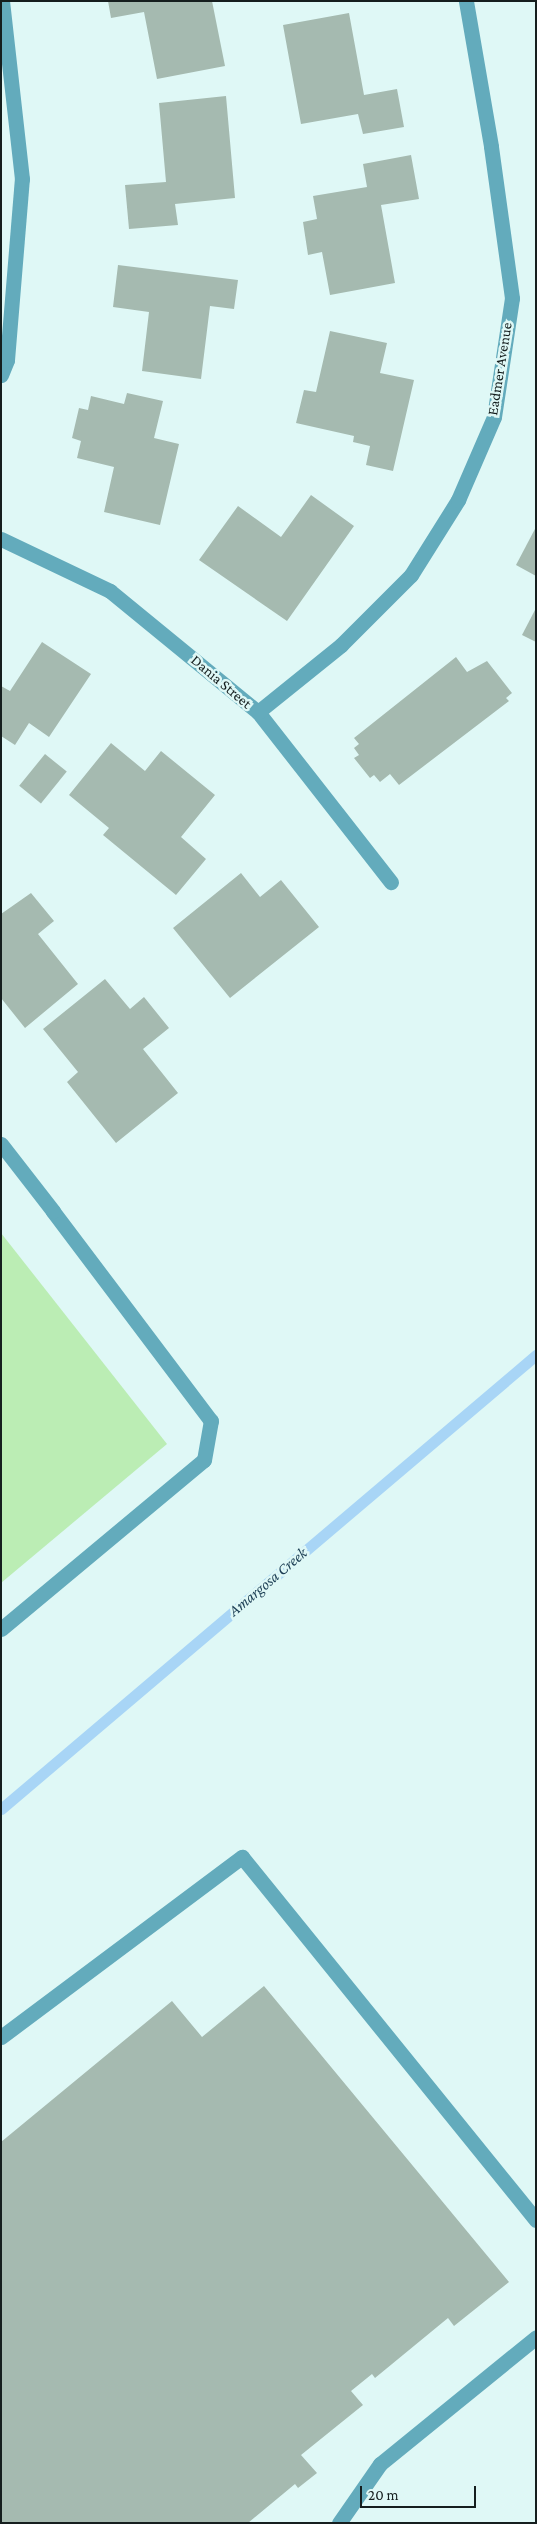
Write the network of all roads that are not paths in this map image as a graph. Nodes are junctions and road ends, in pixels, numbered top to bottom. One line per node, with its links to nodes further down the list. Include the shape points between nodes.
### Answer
1 (2, 1): 3 (street, via 22,179 7,360)
2 (466, 1): 5 (street, Eadmer Avenue, via 491,146 512,298 494,417 458,500 411,575 341,645)
3 (1, 375)
4 (1, 539): 5 (street, Dania Street, via 110,590)
5 (258, 712): 6 (street, Dania Street)
6 (391, 882)
7 (1, 1144): 8 (street, via 211,1421 204,1460)
8 (1, 1629)
9 (1, 2037): 10 (street, via 242,1858)
10 (536, 2220)
11 (536, 2336): 12 (street, via 380,2464)
12 (339, 2523)

